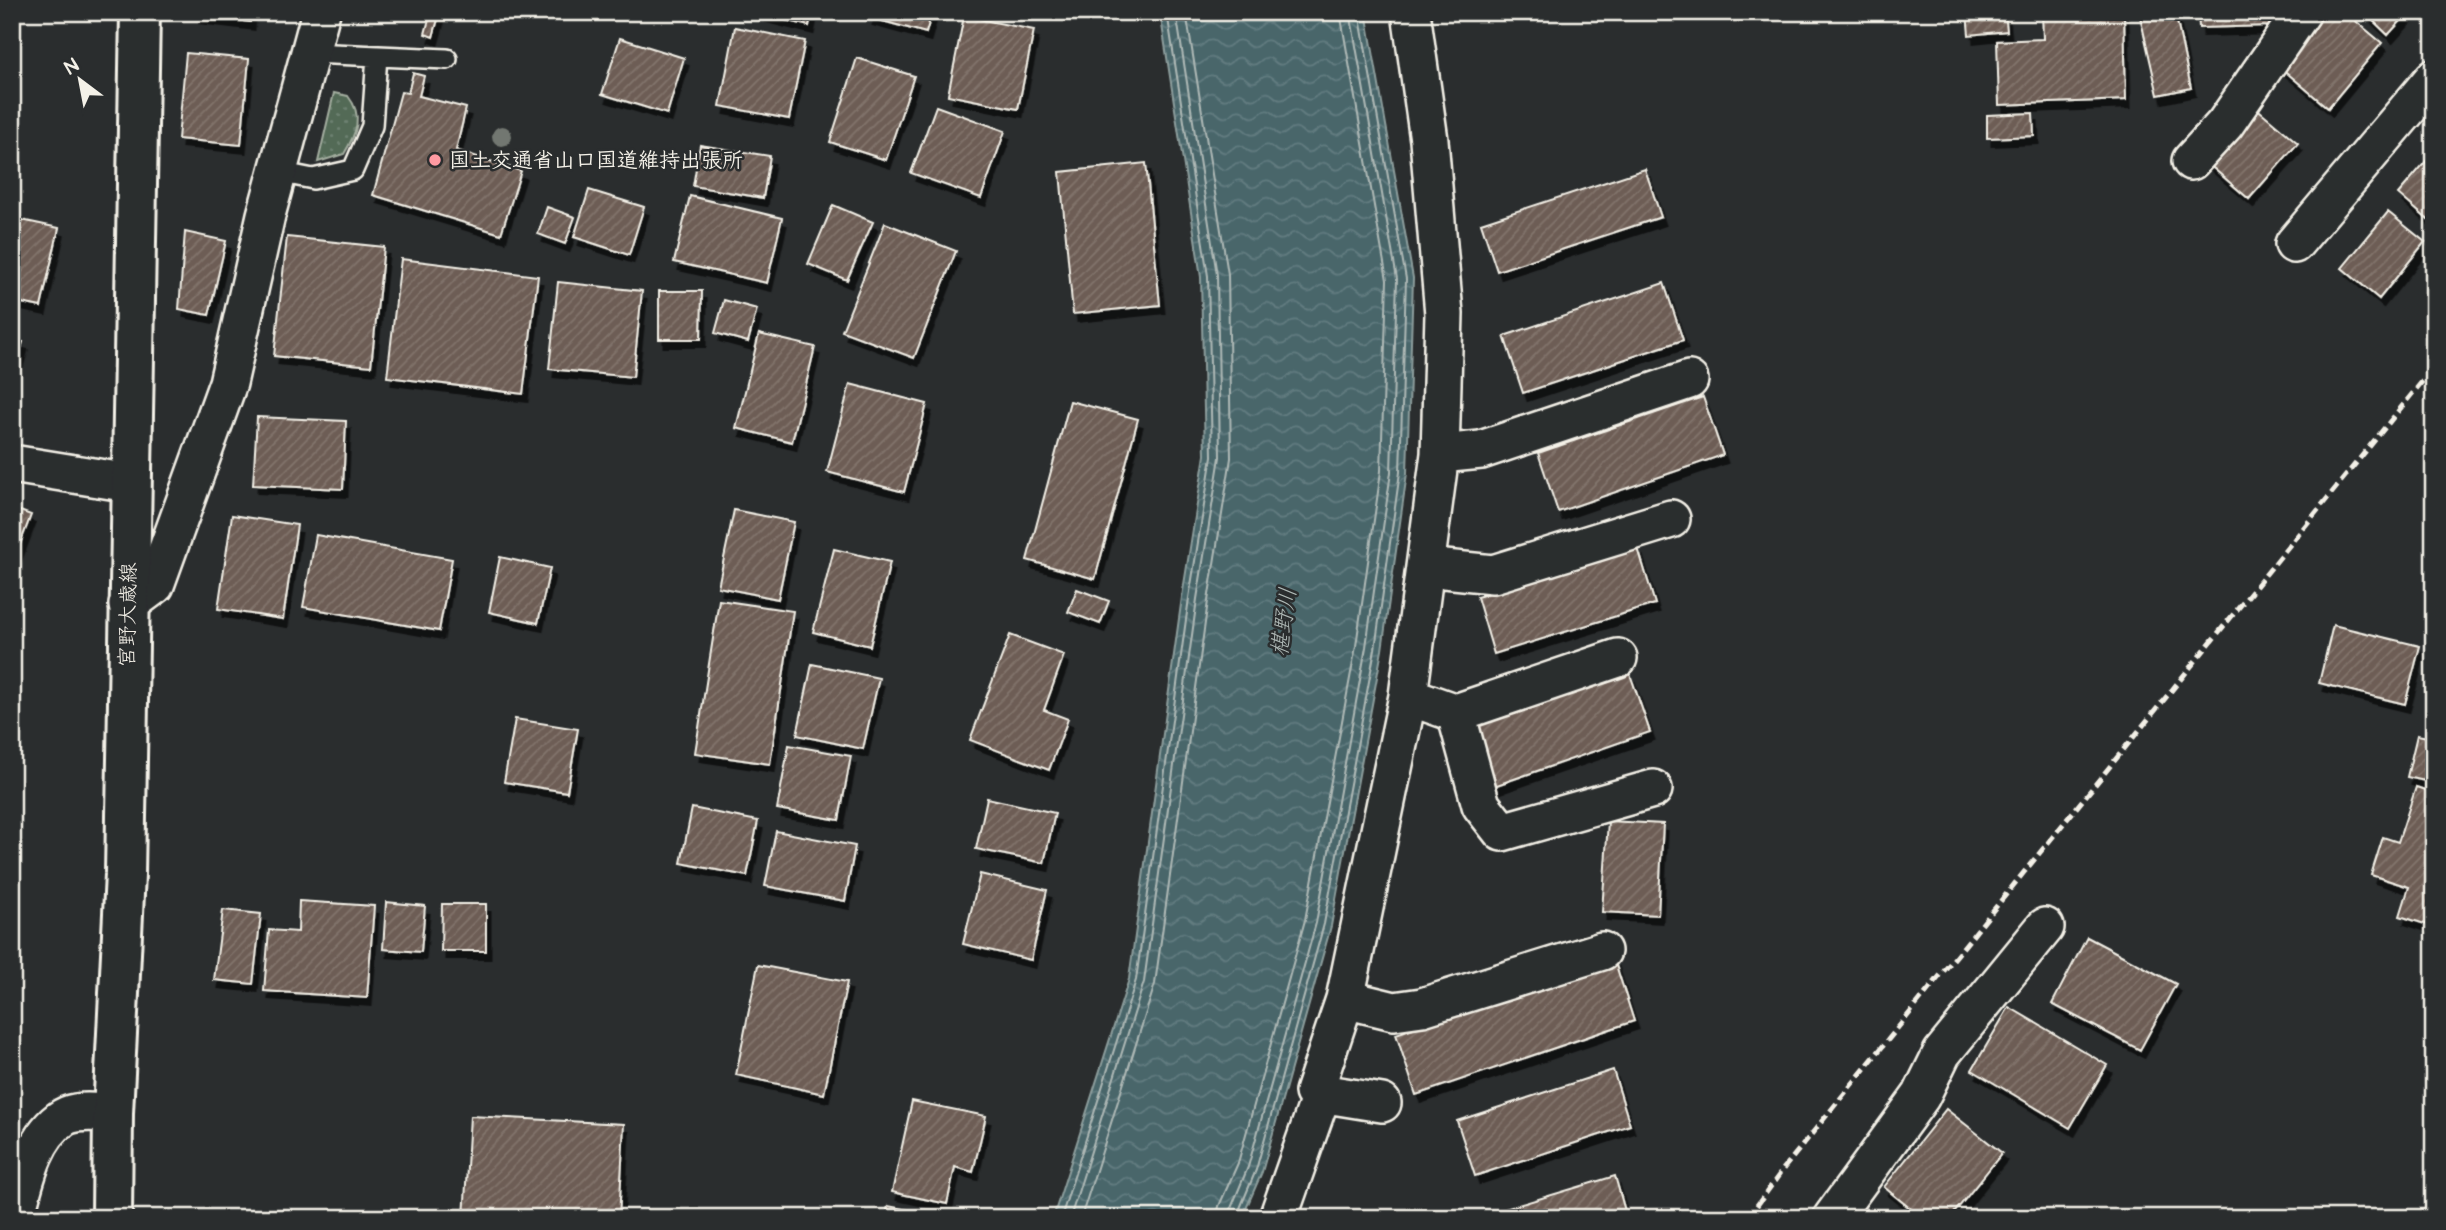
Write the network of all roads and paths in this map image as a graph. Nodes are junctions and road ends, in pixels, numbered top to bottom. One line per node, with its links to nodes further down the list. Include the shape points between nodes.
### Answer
1 (140, 12): 15 (main road, 宮野大歳線)
2 (321, 12): 5 (street)
3 (1411, 12): 13 (street, via 1429,140 1444,314)
4 (2302, 12): 9 (street, via 2225,124)
5 (310, 53): 6 (lane); 10 (street)
6 (377, 56): 7 (lane); 10 (lane, via 372,126 353,170 313,179)
7 (447, 60)
8 (2434, 78): 11 (street)
9 (2191, 161)
10 (278, 172): 18 (street, via 218,412 155,585)
11 (2294, 244)
12 (1689, 380): 13 (street, via 1481,450)
13 (1440, 454): 17 (street)
14 (12, 464): 15 (street)
15 (130, 483): 18 (main road, 宮野大歳線)
16 (1671, 519): 17 (street, via 1493,574)
17 (1425, 567): 20 (street)
18 (128, 605): 28 (main road, 宮野大歳線, via 125,874)
19 (1618, 658): 21 (street)
20 (1408, 696): 21 (street); 25 (street)
21 (1456, 713): 22 (street, via 1481,805 1502,832)
22 (1653, 789)
23 (2045, 927): 32 (street, via 1942,1053 1921,1096)
24 (1602, 951): 25 (street, via 1422,1007 1394,1011)
25 (1345, 999): 26 (street, via 1314,1092)
26 (1322, 1093): 27 (street); 31 (street)
27 (1382, 1103)
28 (113, 1113): 29 (street, via 81,1112 65,1117 40,1141); 30 (main road, 宮野大歳線)
29 (15, 1218)
30 (112, 1218)
31 (1278, 1218)
32 (1832, 1218)

